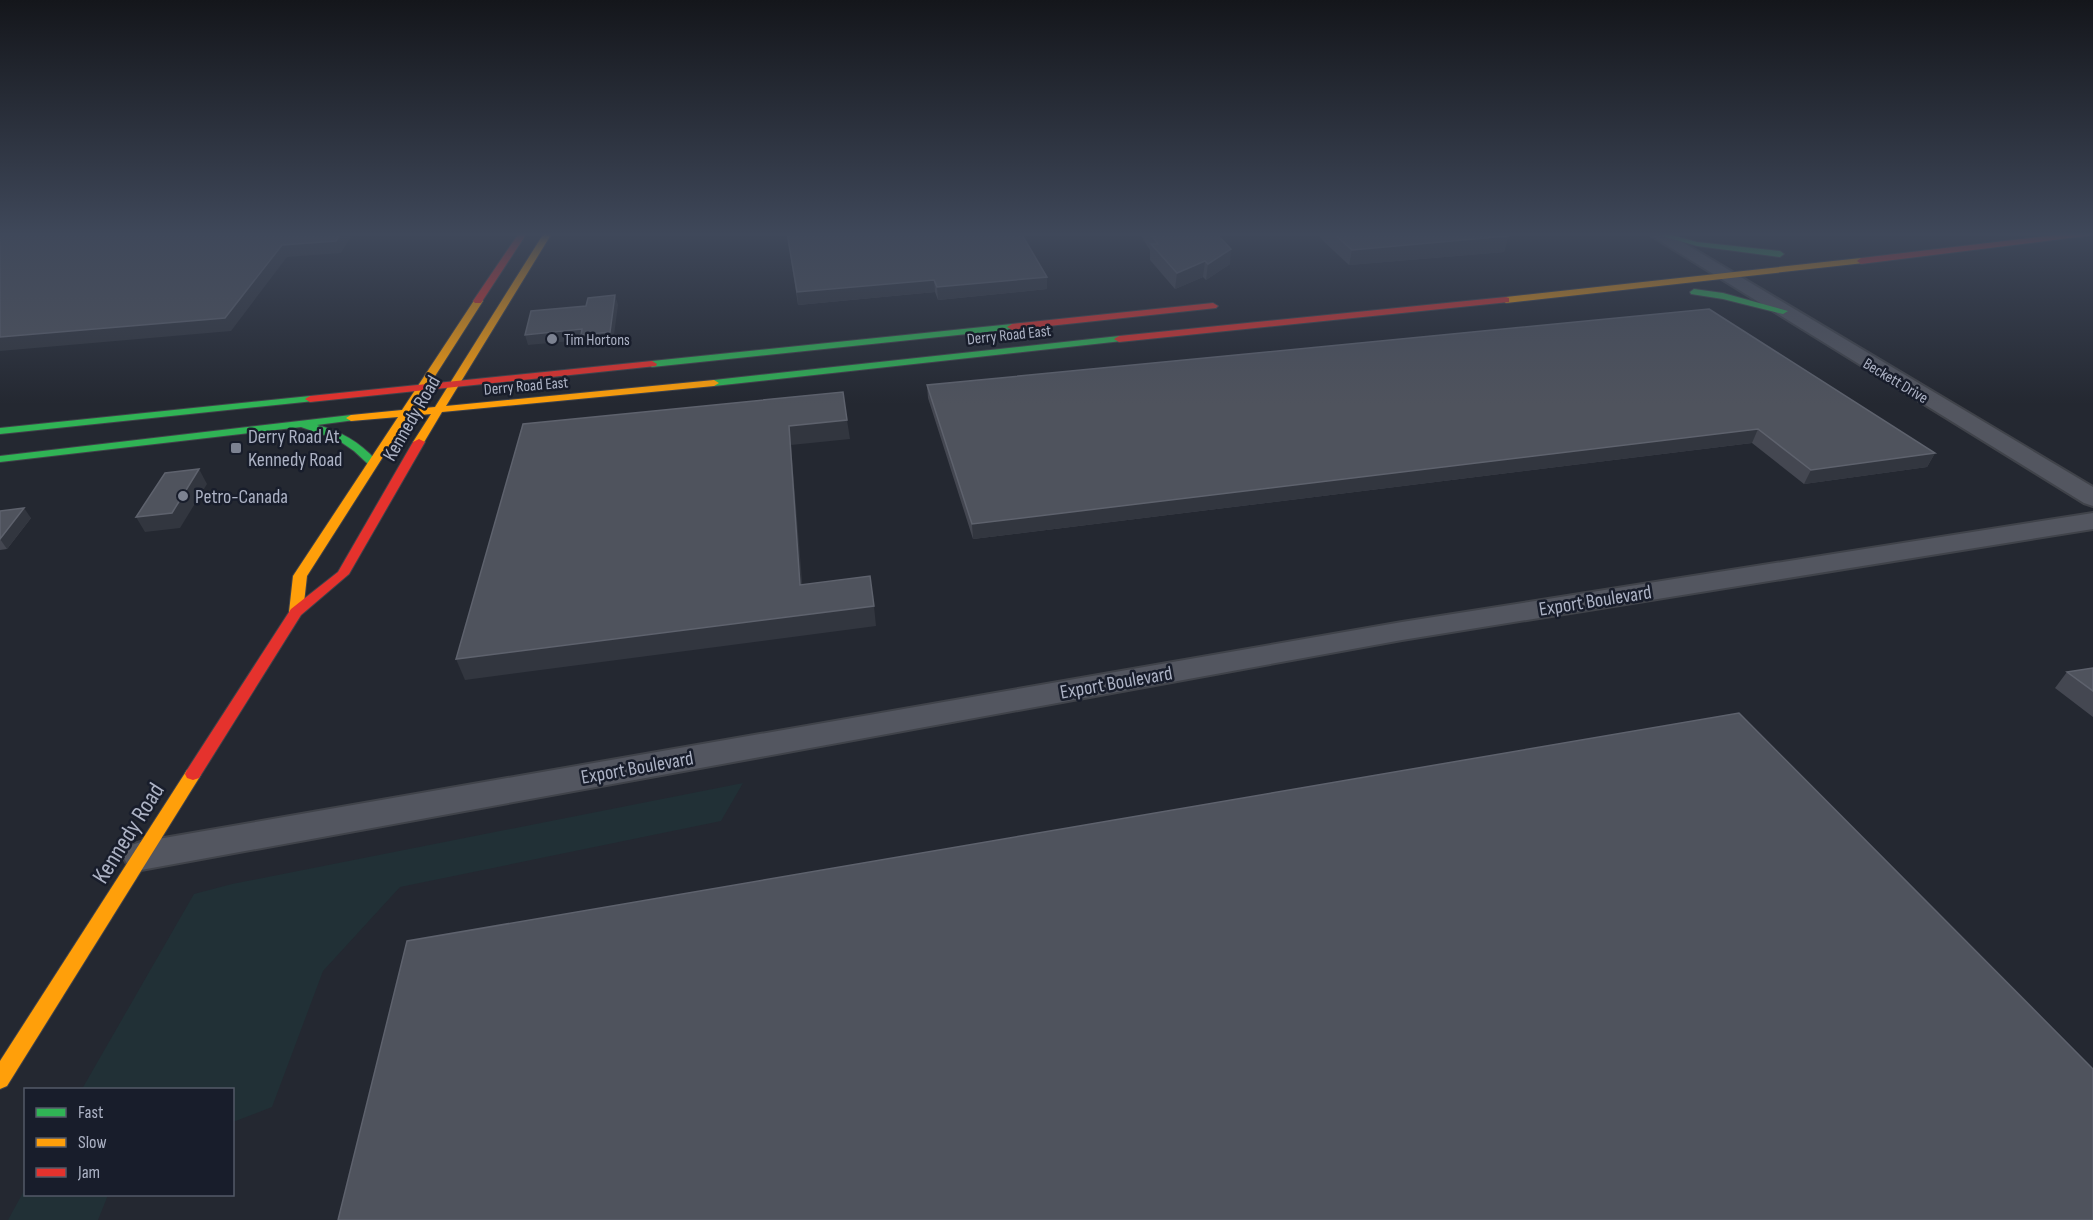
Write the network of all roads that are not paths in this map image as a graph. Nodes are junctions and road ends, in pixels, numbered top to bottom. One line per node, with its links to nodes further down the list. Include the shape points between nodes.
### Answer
1 (485, 290): 13 (main road, Kennedy Road)
2 (515, 290): 8 (main road, Kennedy Road)
3 (1606, 290): 14 (main road, Derry Road East)
4 (1664, 290): 7 (main road, via 1723,296)
5 (1747, 290): 7 (street, Beckett Drive)
6 (1228, 304): 11 (main road, Derry Road East)
7 (1783, 311): 20 (street, Beckett Drive)
8 (475, 348): 9 (main road); 12 (main road, Kennedy Road)
9 (488, 357)
10 (504, 364): 11 (main road)
11 (552, 374): 12 (main road, Derry Road East)
12 (454, 384): 13 (main road, Derry Road East); 14 (main road, Kennedy Road)
13 (420, 387): 15 (main road, Kennedy Road); 17 (main road, Derry Road East)
14 (438, 410): 15 (main road, Derry Road East); 22 (main road, Kennedy Road, via 343,573)
15 (406, 411): 16 (main road, Derry Road East); 19 (main road, Kennedy Road)
16 (292, 423): 18 (main road, Derry Road East); 19 (main road, via 343,438 360,448)
17 (0, 432)
18 (0, 459)
19 (372, 462): 22 (main road, Kennedy Road, via 300,576)
20 (2093, 498)
21 (2093, 521): 23 (street, Export Boulevard, via 1390,633)
22 (296, 612): 23 (main road, Kennedy Road)
23 (141, 856): 24 (main road, Kennedy Road)
24 (0, 1079)

